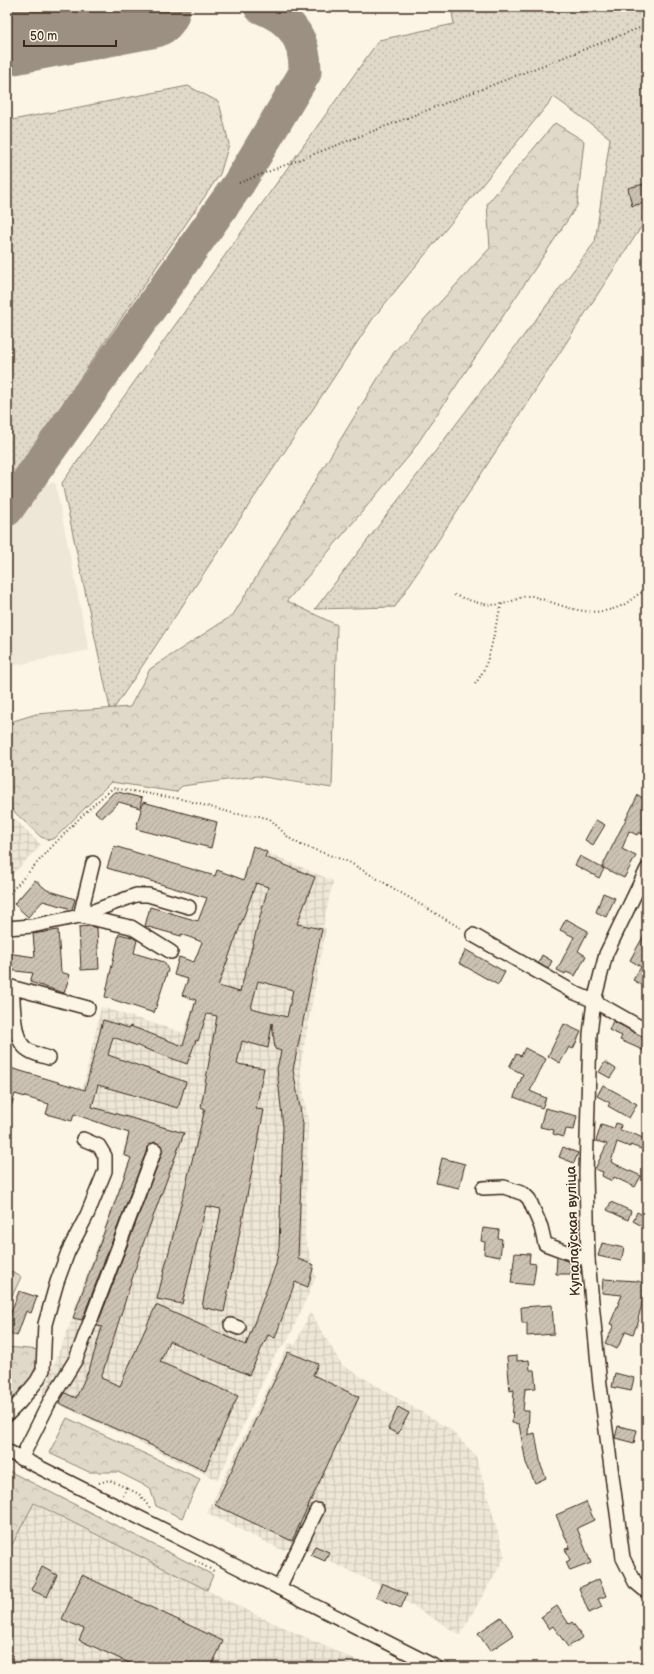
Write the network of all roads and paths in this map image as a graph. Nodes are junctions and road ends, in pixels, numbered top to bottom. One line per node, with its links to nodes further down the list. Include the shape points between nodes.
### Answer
1 (647, 25): 2 (path)
2 (239, 183)
3 (647, 591): 5 (path, via 640,592 622,606 598,613 578,610 532,596)
4 (454, 595): 5 (path, via 483,605)
5 (502, 604): 6 (path, via 496,620 490,654 482,675)
6 (475, 684)
7 (93, 863): 11 (street)
8 (647, 869): 16 (street, Купалаўская вуліца, via 606,954)
9 (7, 896): 13 (path, via 113,788 181,799 236,814 270,819 289,838 301,845 349,862)
10 (189, 907): 11 (street, via 136,895)
11 (80, 916): 12 (street, via 32,926); 14 (street, via 131,927)
12 (7, 928)
13 (473, 935): 16 (street, via 575,993)
14 (171, 952)
15 (10, 986): 17 (street); 19 (street, via 21,1044 27,1050)
16 (594, 1001): 18 (street); 23 (street, Купалаўская вуліца, via 590,1034 586,1173)
17 (88, 1008)
18 (647, 1031)
19 (49, 1058)
20 (83, 1139): 24 (street, via 99,1146 105,1156 105,1171 57,1282 45,1324 43,1370 33,1387)
21 (155, 1150): 26 (street, via 76,1360 49,1403)
22 (483, 1188): 23 (street, via 504,1187 524,1194 529,1199 541,1227 545,1244)
23 (588, 1260): 29 (street, Купалаўская вуліца, via 600,1385 623,1558 635,1582)
24 (7, 1415)
25 (7, 1451): 26 (street)
26 (21, 1459): 28 (street)
27 (317, 1510): 28 (street)
28 (279, 1588): 30 (street)
29 (647, 1592)
30 (431, 1666)

